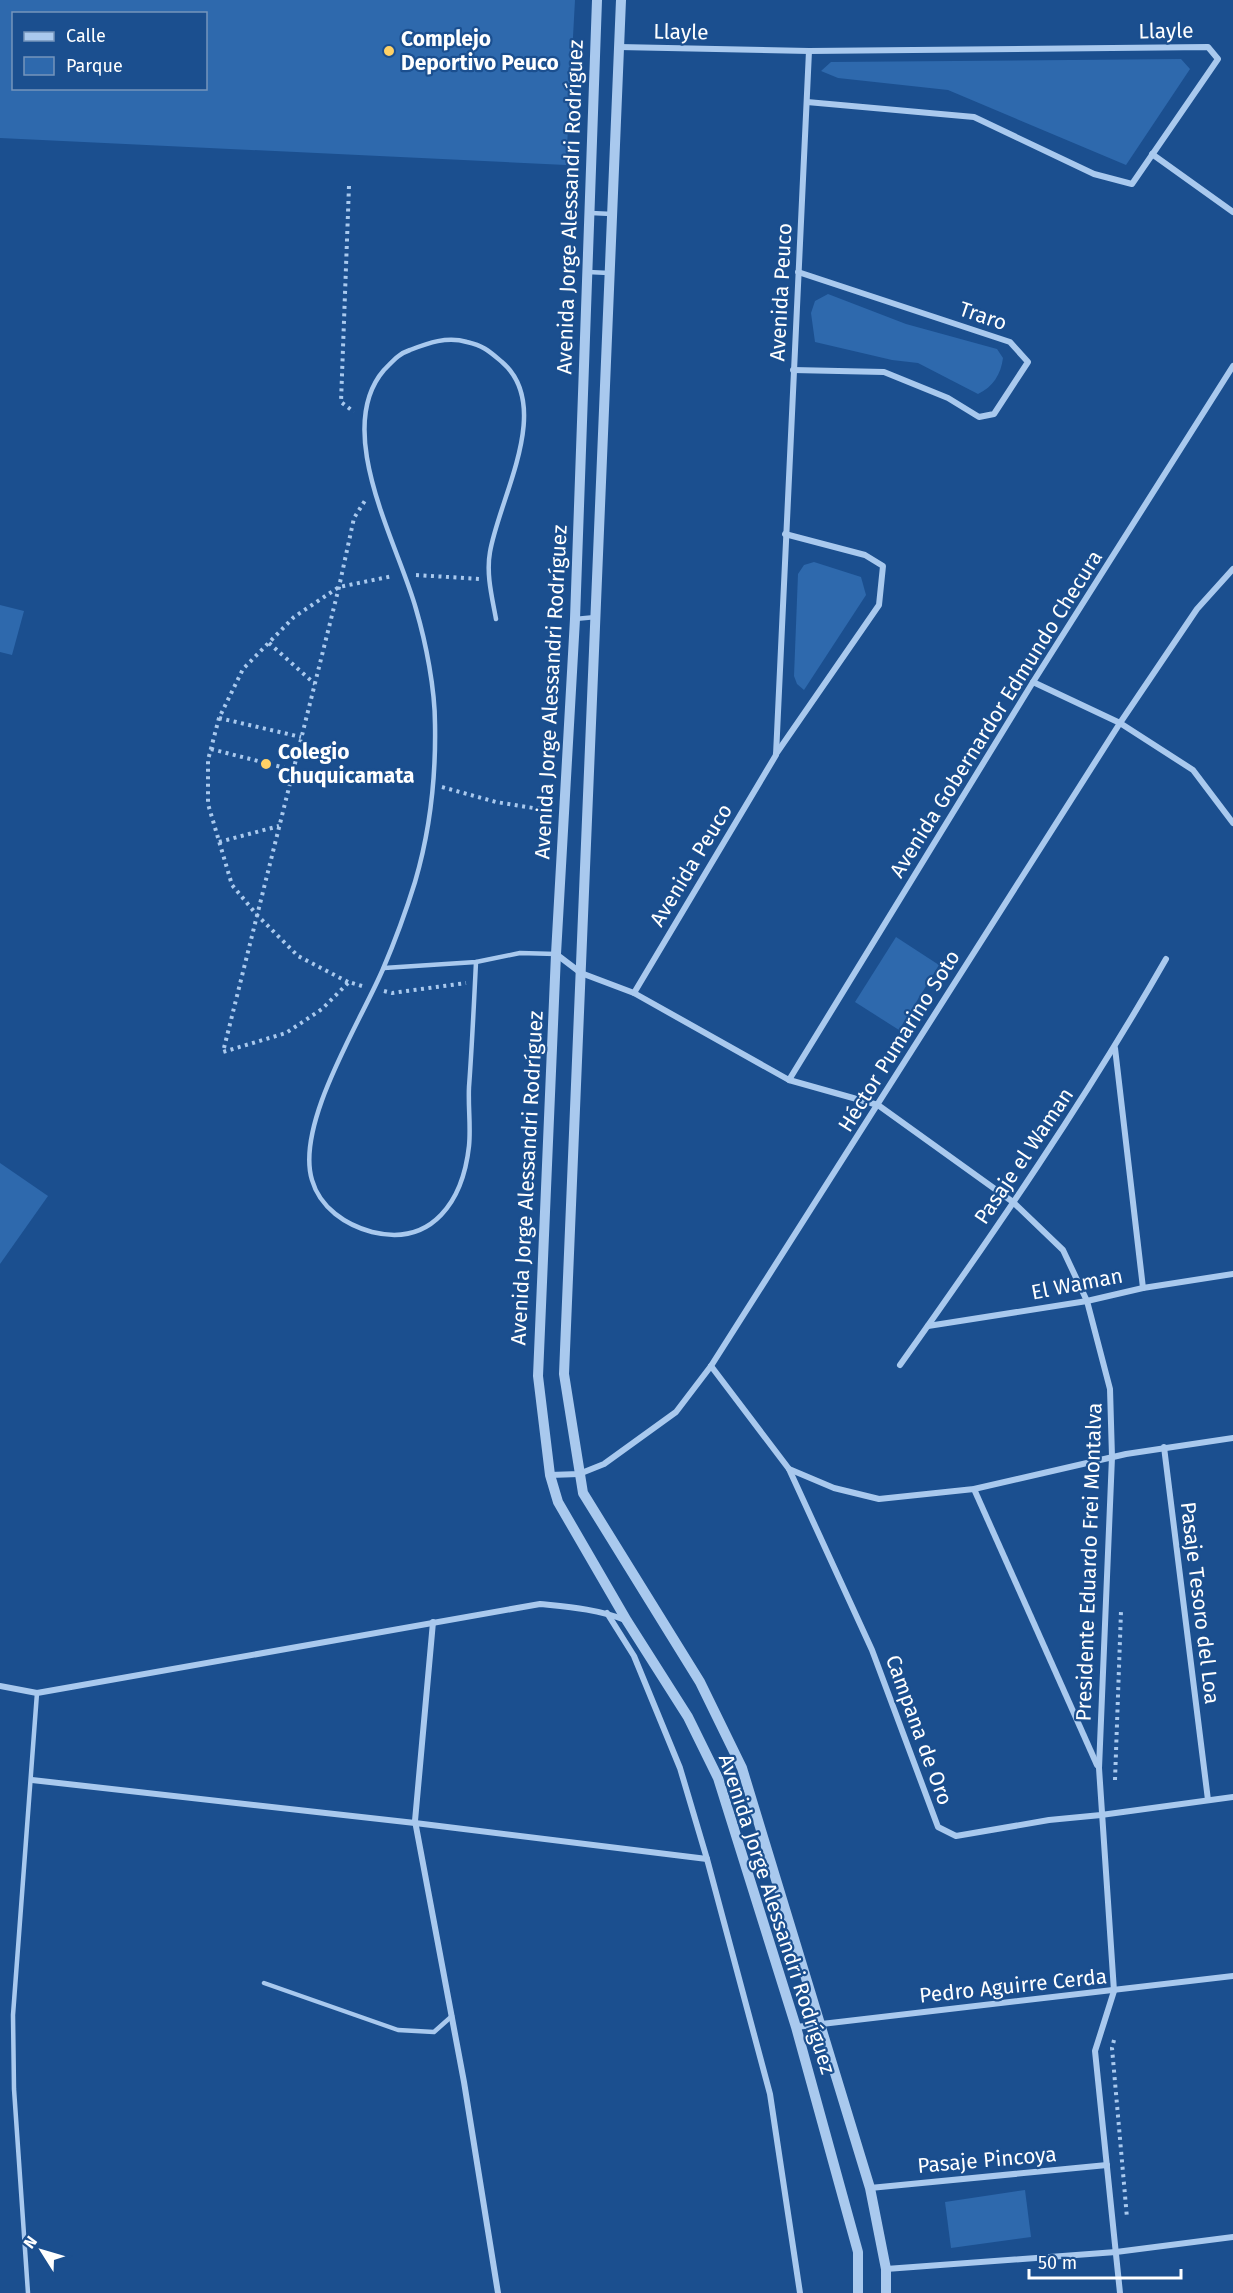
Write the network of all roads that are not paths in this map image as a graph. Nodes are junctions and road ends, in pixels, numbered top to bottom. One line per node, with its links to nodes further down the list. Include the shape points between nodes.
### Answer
1 (597, 0): 8 (street, Avenida Jorge Alessandri Rodríguez)
2 (621, 0): 3 (street, Avenida Jorge Alessandri Rodríguez)
3 (619, 47): 4 (street, Llayle); 9 (street, Avenida Jorge Alessandri Rodríguez)
4 (809, 51): 5 (street, Avenida Peuco); 6 (street, Llayle, via 1209,47 1218,59)
5 (807, 102): 6 (street, Llayle, via 974,117 1094,174 1132,184); 11 (street, Avenida Peuco)
6 (1152, 154): 7 (street)
7 (1233, 212)
8 (590, 213): 9 (lane); 10 (street, Avenida Jorge Alessandri Rodríguez)
9 (612, 213): 12 (street, Avenida Jorge Alessandri Rodríguez)
10 (587, 272): 12 (lane); 19 (street, Avenida Jorge Alessandri Rodríguez)
11 (798, 272): 14 (street, Avenida Peuco); 14 (street, Traro, via 1010,342 1028,362 994,414 979,417 948,398 884,372)
12 (609, 273): 17 (street, Avenida Jorge Alessandri Rodríguez)
13 (1233, 366): 20 (street, Avenida Gobernardor Edmundo Checura)
14 (793, 370): 15 (street, Avenida Peuco)
15 (785, 534): 22 (street, Avenida Peuco); 22 (street, Avenida Peuco, via 865,555 883,566 879,605)
16 (1233, 569): 21 (street, Héctor Pumarino Soto, via 1197,609)
17 (596, 617): 19 (lane); 28 (street, Avenida Jorge Alessandri Rodríguez)
18 (496, 619): 27 (lane, via 490,553 519,453 525,404 512,370 484,346 453,338 398,354 374,382 366,407 364,450 425,643 435,722 431,813 415,882)
19 (575, 619): 24 (street, Avenida Jorge Alessandri Rodríguez)
20 (1033, 682): 21 (street); 31 (street, Avenida Gobernardor Edmundo Checura)
21 (1120, 723): 23 (street, via 1193,770); 32 (street, Héctor Pumarino Soto)
22 (776, 755): 29 (street, Avenida Peuco)
23 (1233, 823)
24 (556, 954): 26 (lane, via 520,953); 28 (street, Presidente Eduardo Frei Montalva); 45 (street, Avenida Jorge Alessandri Rodríguez, via 538,1376)
25 (1166, 959): 30 (street, Pasaje el Waman)
26 (476, 962): 27 (lane); 27 (lane, via 469,1147 458,1192 440,1219 417,1232 386,1235 352,1227 324,1204 311,1179 310,1141 321,1100)
27 (384, 968)
28 (581, 973): 29 (street, Presidente Eduardo Frei Montalva); 44 (street, Avenida Jorge Alessandri Rodríguez, via 564,1374)
29 (634, 993): 31 (street, Presidente Eduardo Frei Montalva)
30 (1115, 1048): 33 (street, Pasaje el Waman); 35 (street)
31 (789, 1080): 32 (street, Presidente Eduardo Frei Montalva)
32 (878, 1105): 33 (street, Presidente Eduardo Frei Montalva); 39 (street, Héctor Pumarino Soto)
33 (1013, 1202): 36 (street, Presidente Eduardo Frei Montalva, via 1063,1250); 37 (street, Pasaje el Waman)
34 (1233, 1274): 35 (street, El Waman)
35 (1143, 1288): 36 (street, El Waman)
36 (1087, 1301): 37 (street, El Waman); 42 (street, Presidente Eduardo Frei Montalva, via 1110,1389)
37 (928, 1326): 38 (street, Pasaje el Waman)
38 (900, 1365)
39 (711, 1366): 43 (street, Campana de Oro); 44 (street, Héctor Pumarino Soto, via 676,1412 604,1464)
40 (1233, 1438): 41 (street)
41 (1164, 1447): 42 (street); 55 (street, Pasaje Tesoro del Loa)
42 (1112, 1457): 46 (street); 52 (street, Presidente Eduardo Frei Montalva)
43 (789, 1468): 46 (street, via 834,1488 879,1499); 56 (street, Campana de Oro, via 872,1650 938,1827 956,1836)
44 (579, 1474): 45 (street, Héctor Pumarino Soto); 63 (street, Avenida Jorge Alessandri Rodríguez, via 583,1493 700,1682 742,1768)
45 (550, 1475): 48 (street, Avenida Jorge Alessandri Rodríguez, via 558,1502)
46 (974, 1489): 52 (street)
47 (607, 1613): 48 (street); 49 (street, via 540,1605); 58 (street, via 634,1656 680,1768)
48 (627, 1621): 64 (street, Avenida Jorge Alessandri Rodríguez, via 688,1717 718,1778)
49 (433, 1622): 51 (street); 57 (street)
50 (0, 1686): 51 (street)
51 (37, 1693): 53 (lane)
52 (1099, 1768): 56 (street, Presidente Eduardo Frei Montalva)
53 (32, 1780): 57 (street); 70 (lane, via 12,2015)
54 (1233, 1797): 55 (street, Campana de Oro)
55 (1208, 1800): 56 (street, Campana de Oro)
56 (1101, 1815): 61 (street, Presidente Eduardo Frei Montalva)
57 (415, 1823): 58 (street); 62 (street)
58 (707, 1859): 72 (street, via 770,2094)
59 (1233, 1976): 61 (street, Pedro Aguirre Cerda)
60 (264, 1983): 62 (lane, via 398,2030 434,2032)
61 (1114, 1991): 63 (street, Pedro Aguirre Cerda); 65 (street, Presidente Eduardo Frei Montalva, via 1095,2051)
62 (452, 2016): 71 (street)
63 (819, 2024): 64 (street, Pedro Aguirre Cerda); 66 (street, Avenida Jorge Alessandri Rodríguez)
64 (796, 2027): 73 (street, Avenida Jorge Alessandri Rodríguez, via 858,2252)
65 (1107, 2165): 66 (street, Pasaje Pincoya); 68 (street, Presidente Eduardo Frei Montalva)
66 (870, 2188): 69 (street, Avenida Jorge Alessandri Rodríguez)
67 (1233, 2237): 68 (street)
68 (1116, 2252): 69 (street); 75 (street, Presidente Eduardo Frei Montalva)
69 (886, 2269): 74 (street, Avenida Jorge Alessandri Rodríguez)
70 (28, 2293)
71 (498, 2293)
72 (800, 2293)
73 (858, 2293)
74 (886, 2293)
75 (1120, 2293)

